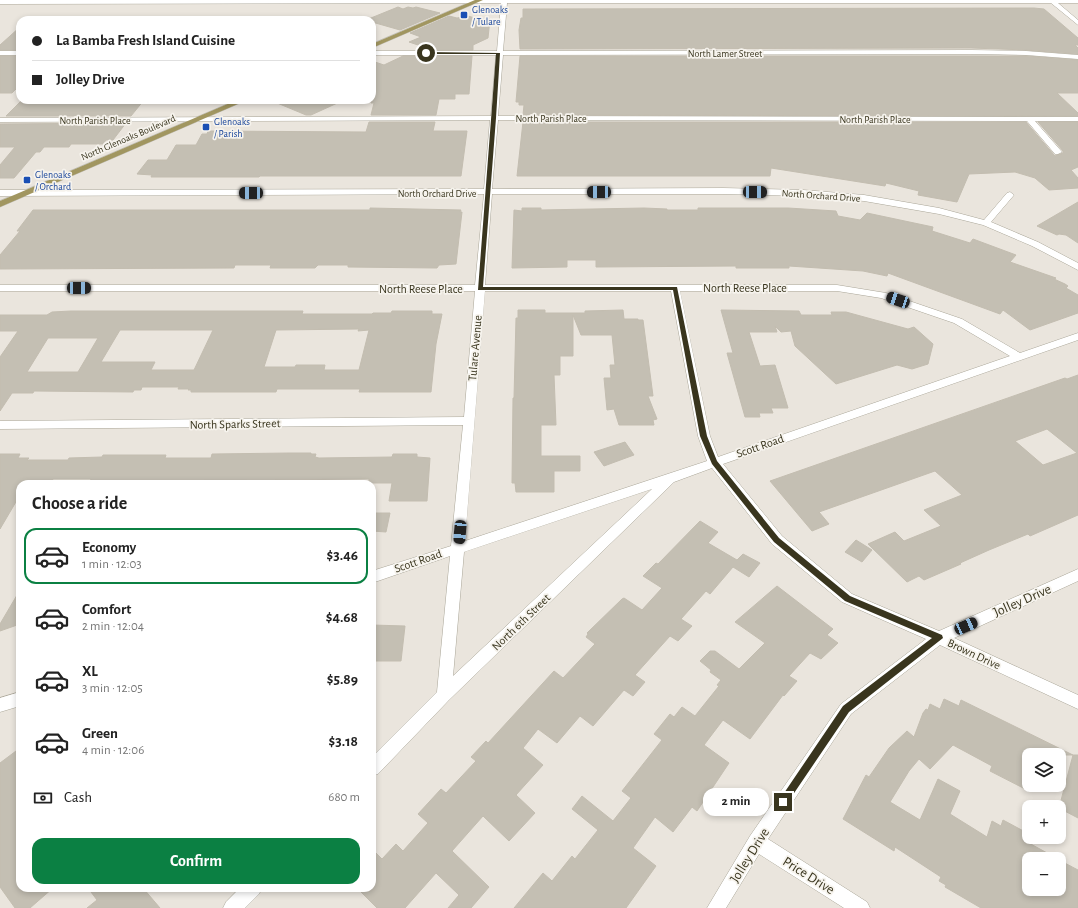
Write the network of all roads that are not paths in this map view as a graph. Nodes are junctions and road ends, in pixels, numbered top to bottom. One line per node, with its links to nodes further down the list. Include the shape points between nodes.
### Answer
1 (504, 0): 2 (street); 3 (street); 11 (street, Tulare Avenue)
2 (1051, 0): 4 (street); 6 (street)
3 (478, 1): 5 (street); 7 (main road)
4 (1078, 1)
5 (0, 2)
6 (1078, 23)
7 (376, 44)
8 (0, 53): 9 (street)
9 (16, 53)
10 (376, 53): 11 (street, North Lamer Street)
11 (498, 53): 12 (street, North Lamer Street, via 971,52); 14 (street, Tulare Avenue)
12 (1078, 57)
13 (234, 104): 16 (main road, North Glenoaks Boulevard)
14 (494, 118): 16 (street, North Parish Place); 17 (street, North Parish Place); 20 (street, Tulare Avenue)
15 (1078, 118): 17 (street, North Parish Place)
16 (198, 119): 18 (street, North Parish Place); 22 (main road, North Glenoaks Boulevard)
17 (1028, 119): 19 (street)
18 (0, 120)
19 (1058, 152)
20 (488, 192): 22 (street, North Orchard Drive); 25 (street, North Orchard Drive, via 803,192 864,198 939,211); 28 (street, Tulare Avenue)
21 (0, 193): 22 (street, North Orchard Drive)
22 (25, 193): 24 (main road, North Glenoaks Boulevard)
23 (1010, 194): 25 (street)
24 (0, 204)
25 (986, 223): 26 (street, North Orchard Drive, via 1035,244)
26 (1078, 267)
27 (0, 288): 28 (street, North Reese Place)
28 (480, 288): 29 (street, North Reese Place); 32 (street, Tulare Avenue)
29 (676, 288): 31 (street, North Reese Place, via 837,288 883,295 958,321); 34 (street, via 704,436)
30 (1078, 336): 31 (street, Scott Road)
31 (1020, 357): 34 (street, Scott Road)
32 (469, 421): 33 (street, North Sparks Street); 36 (street, Tulare Avenue)
33 (0, 425)
34 (714, 462): 35 (street, Scott Road); 39 (street, Brown Drive, via 777,540 847,598)
35 (671, 478): 36 (street, Scott Road); 40 (street, North 6th Street)
36 (458, 548): 38 (street, Scott Road); 40 (street, Tulare Avenue)
37 (1078, 575): 39 (street, Jolley Drive)
38 (376, 577)
39 (939, 638): 42 (street, Brown Drive); 45 (street, Jolley Drive, via 846,709)
40 (444, 695): 44 (street, North 6th Street)
41 (16, 700): 43 (street)
42 (1078, 702)
43 (0, 705)
44 (376, 764)
45 (756, 842): 48 (street, Jolley Drive); 49 (street, Price Drive)
46 (247, 892): 47 (street)
47 (232, 908)
48 (716, 908)
49 (861, 908)

